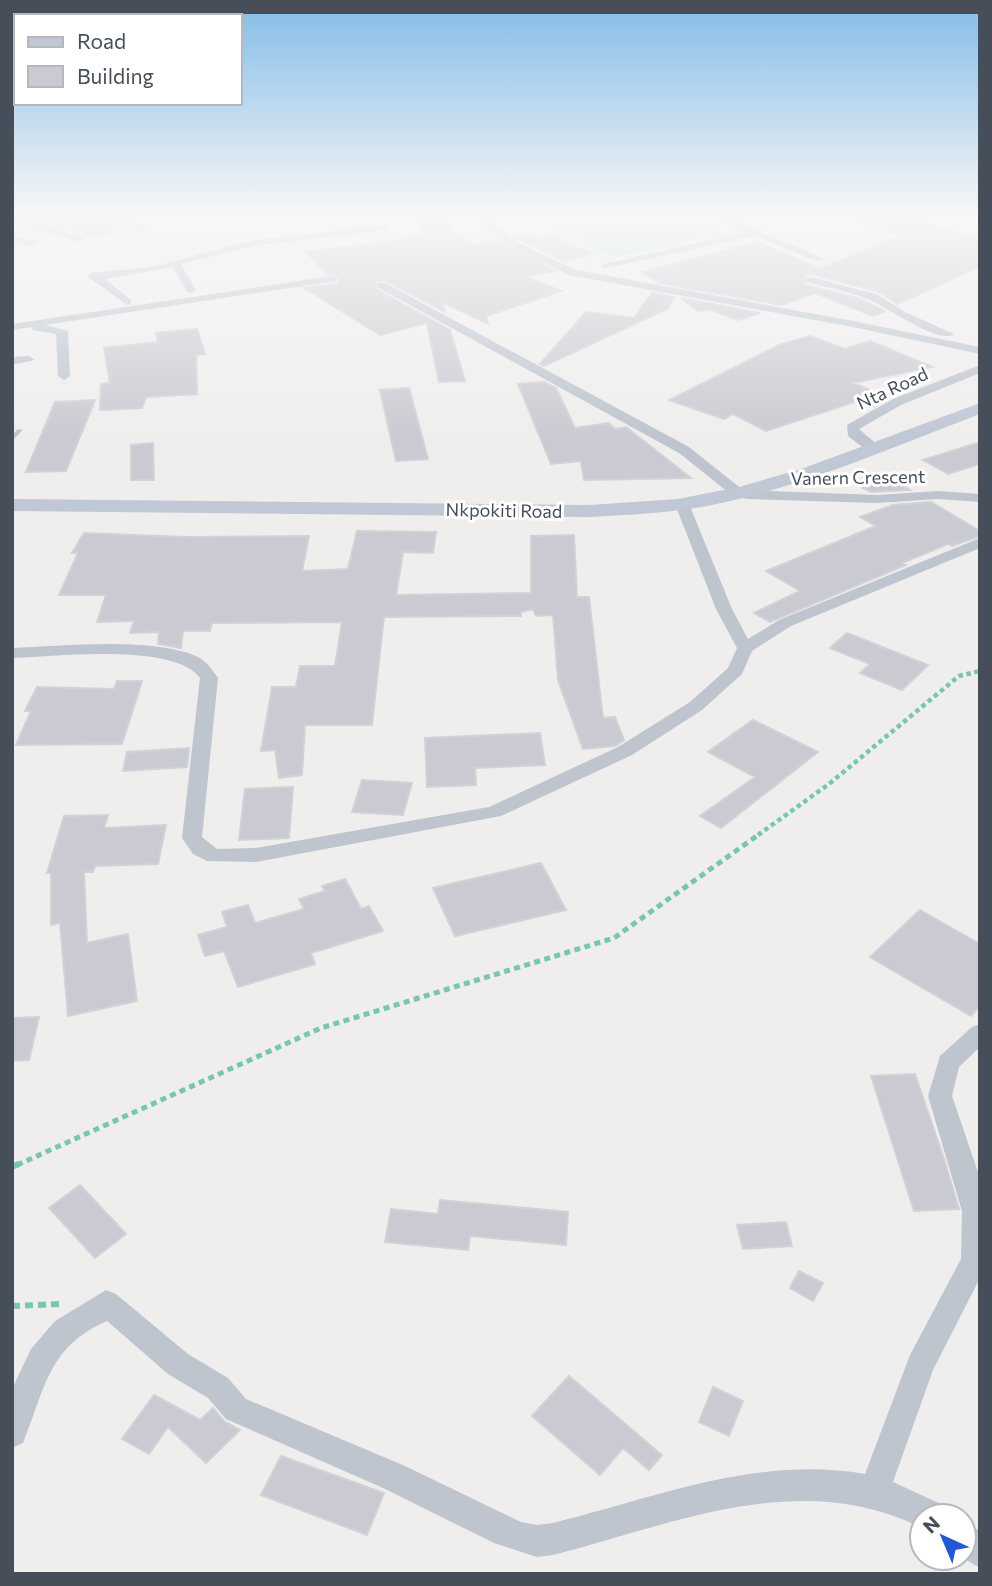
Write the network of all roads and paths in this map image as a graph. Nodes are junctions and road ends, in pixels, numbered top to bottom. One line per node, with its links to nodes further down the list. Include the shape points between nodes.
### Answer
1 (116, 290): 7 (street)
2 (191, 290): 7 (street)
3 (259, 290): 9 (street)
4 (390, 290): 20 (street, via 684,450)
5 (666, 290): 11 (street, Nta Road)
6 (850, 290): 11 (street, via 872,296)
7 (127, 302): 8 (street)
8 (12, 316)
9 (26, 325): 10 (street); 15 (street, via 62,331)
10 (12, 327)
11 (980, 351)
12 (29, 360): 13 (street)
13 (12, 361)
14 (980, 369): 19 (street, Nta Road, via 897,402 852,428 855,436)
15 (64, 376)
16 (980, 408): 19 (main road, Nkpokiti Road)
17 (20, 430): 18 (lane)
18 (12, 439)
19 (875, 450): 20 (main road, Nkpokiti Road)
20 (738, 493): 21 (street, Vanern Crescent); 22 (main road, Nkpokiti Road)
21 (980, 498)
22 (682, 504): 23 (main road, Nkpokiti Road, via 590,511); 25 (street, via 724,609)
23 (12, 505)
24 (980, 542): 25 (street, via 785,623)
25 (745, 648): 26 (street, via 736,670 696,706 625,751 505,808 256,855 214,856 192,838 209,678 204,670 187,659 154,655)
26 (12, 653)
27 (980, 671): 29 (path, via 959,676 830,785 614,938 321,1028)
28 (980, 1033): 30 (street, via 948,1063 940,1096)
29 (12, 1167)
30 (977, 1211): 33 (street, via 975,1260 920,1365)
31 (106, 1303): 32 (street, via 102,1310 52,1339 32,1374); 33 (street, via 178,1364 218,1388 236,1409 415,1487 488,1525 540,1542 688,1501 775,1486)
32 (12, 1433)
33 (874, 1491): 34 (street)
34 (912, 1502)

